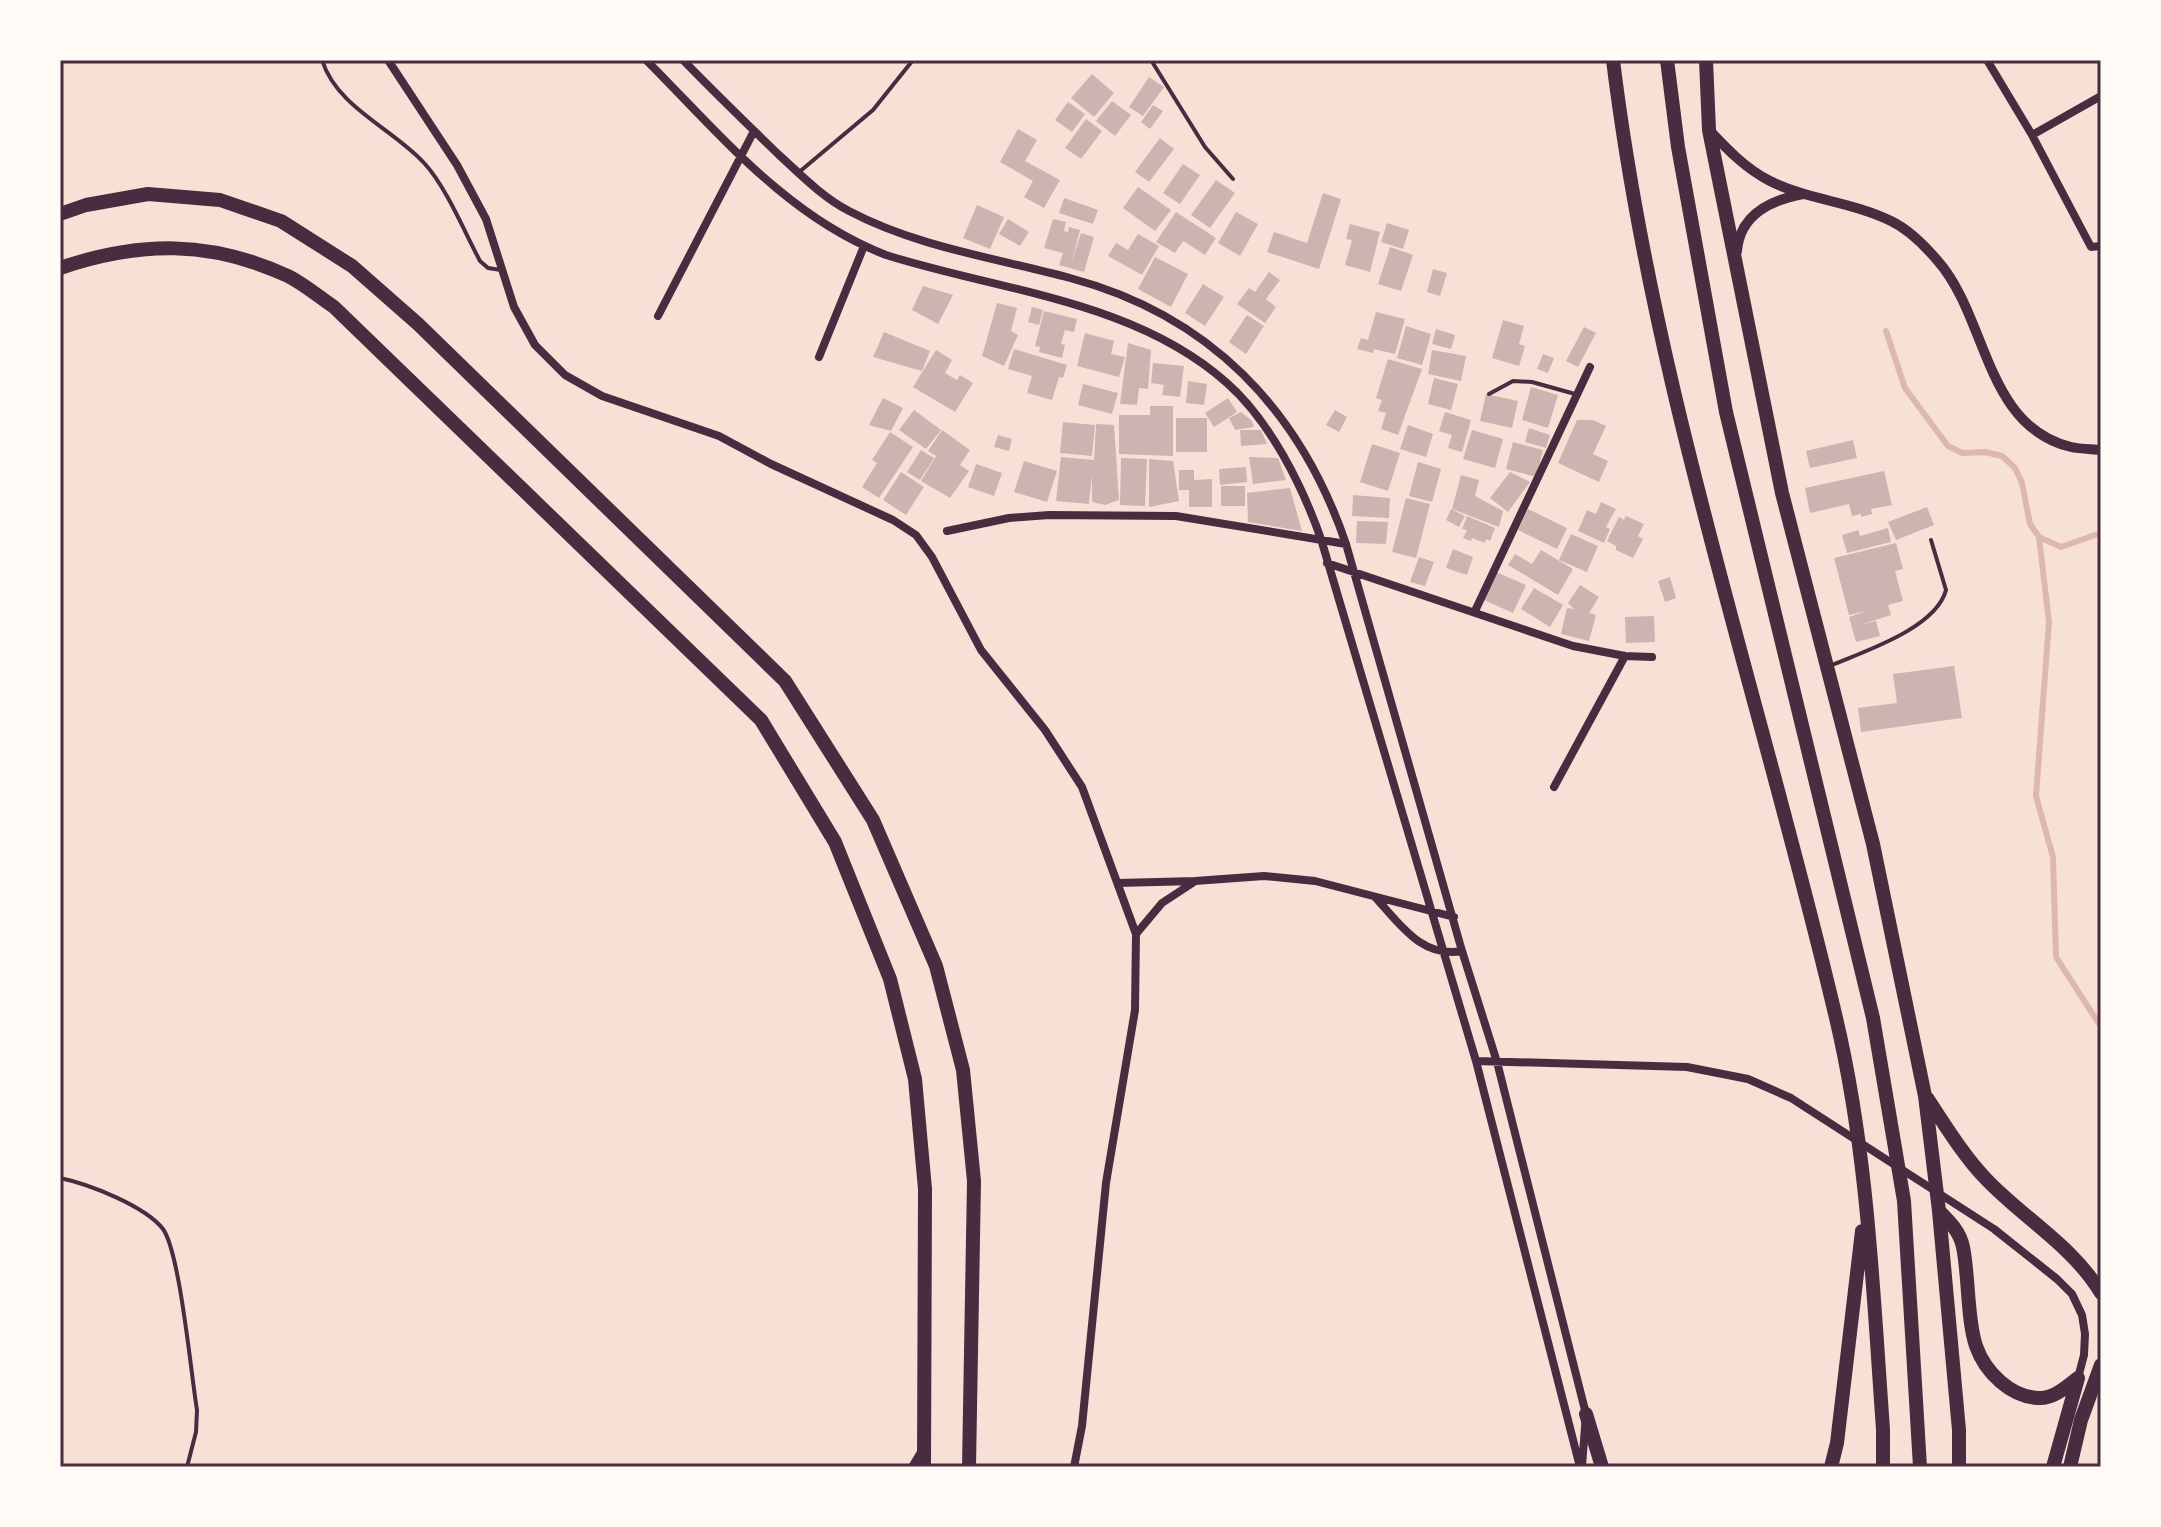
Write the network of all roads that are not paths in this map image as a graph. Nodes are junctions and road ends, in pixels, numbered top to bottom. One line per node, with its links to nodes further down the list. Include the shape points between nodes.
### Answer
1 (322, 60): 24 (lane, via 346,98 426,165 480,261)
2 (388, 60): 24 (street, via 457,165 486,219)
3 (646, 60): 15 (street)
4 (913, 60): 16 (lane, via 873,110)
5 (1151, 60): 17 (lane, via 1205,147)
6 (1613, 60): 54 (main road, via 1624,144 1676,408 1837,1021)
7 (1667, 60): 70 (main road, via 1726,412 1873,1018 1904,1201)
8 (1706, 60): 12 (main road)
9 (1987, 60): 14 (street)
10 (689, 62): 13 (street)
11 (2101, 96): 14 (street)
12 (1709, 130): 18 (street, via 1768,180); 23 (main road)
13 (754, 131): 15 (street); 16 (street)
14 (2032, 135): 21 (street, via 2091,247)
15 (740, 154): 20 (street, via 798,208); 25 (street)
16 (798, 173): 34 (street, via 846,210 880,226 1107,289 1209,344 1241,370 1292,433 1320,478)
17 (1233, 179)
18 (1804, 194): 23 (street, via 1776,199 1753,216 1738,240); 30 (street, via 1894,222 1920,243 1954,284 2004,396 2021,419 2071,447)
19 (60, 214): 64 (main road, via 148,194 220,200 281,221 352,266 785,681 873,820 936,966 963,1070 974,1181)
20 (864, 246): 26 (street); 32 (street, via 1109,316 1203,364 1229,385 1278,448)
21 (2101, 246)
22 (60, 268): 60 (main road, via 110,254 178,248 210,250 290,277 334,307 761,720 835,842 890,979 915,1079 925,1189)
23 (1736, 269): 40 (main road, via 1782,493)
24 (501, 270): 43 (street, via 535,345 565,375 602,396 719,436 916,535 981,650 1045,730 1082,787)
25 (658, 316)
26 (819, 357)
27 (1590, 367): 29 (street)
28 (1489, 394): 29 (lane, via 1513,381)
29 (1577, 395): 37 (street)
30 (2101, 450)
31 (947, 531): 32 (street, via 1049,515 1176,516)
32 (1321, 539): 34 (street); 35 (street)
33 (1931, 540): 40 (lane, via 1946,590 1937,608 1902,634)
34 (1346, 544): 36 (street)
35 (1327, 563): 36 (street); 45 (street)
36 (1353, 570): 37 (street); 46 (street)
37 (1475, 611): 38 (street, via 1535,635)
38 (1625, 656): 39 (street); 41 (street)
39 (1652, 657)
40 (1826, 667): 52 (main road, via 1873,844)
41 (1554, 787)
42 (1195, 881): 43 (street); 44 (street, via 1264,876 1315,881); 47 (street, via 1162,903)
43 (1118, 883): 47 (street)
44 (1375, 896): 45 (street); 49 (street, via 1421,944)
45 (1429, 910): 46 (street); 49 (street)
46 (1454, 917): 48 (street)
47 (1136, 934): 65 (street, via 1135,1010 1106,1183)
48 (1462, 951): 49 (street); 51 (street)
49 (1442, 952): 50 (street)
50 (1476, 1061): 51 (street); 66 (street)
51 (1497, 1062): 58 (street, via 1687,1067 1748,1079 1791,1098 1994,1229 2057,1279 2082,1315 2084,1355); 59 (street)
52 (1925, 1096): 55 (main road); 56 (main road, via 1986,1179 2078,1261)
53 (60, 1178): 61 (lane, via 149,1214 165,1232 174,1257 197,1410)
54 (1867, 1195): 68 (main road); 69 (main road)
55 (1939, 1211): 58 (main road, via 1955,1226 1963,1245 1975,1345 1991,1373 2019,1394 2042,1398); 71 (main road)
56 (2101, 1293)
57 (2101, 1365): 73 (main road)
58 (2078, 1378): 72 (main road)
59 (1586, 1414): 66 (street); 67 (main road)
60 (924, 1448): 62 (street); 63 (main road)
61 (187, 1467)
62 (912, 1467)
63 (924, 1467)
64 (969, 1467)
65 (1074, 1467)
66 (1581, 1467)
67 (1602, 1467)
68 (1831, 1467)
69 (1883, 1467)
70 (1920, 1467)
71 (1959, 1467)
72 (2053, 1467)
73 (2070, 1467)

